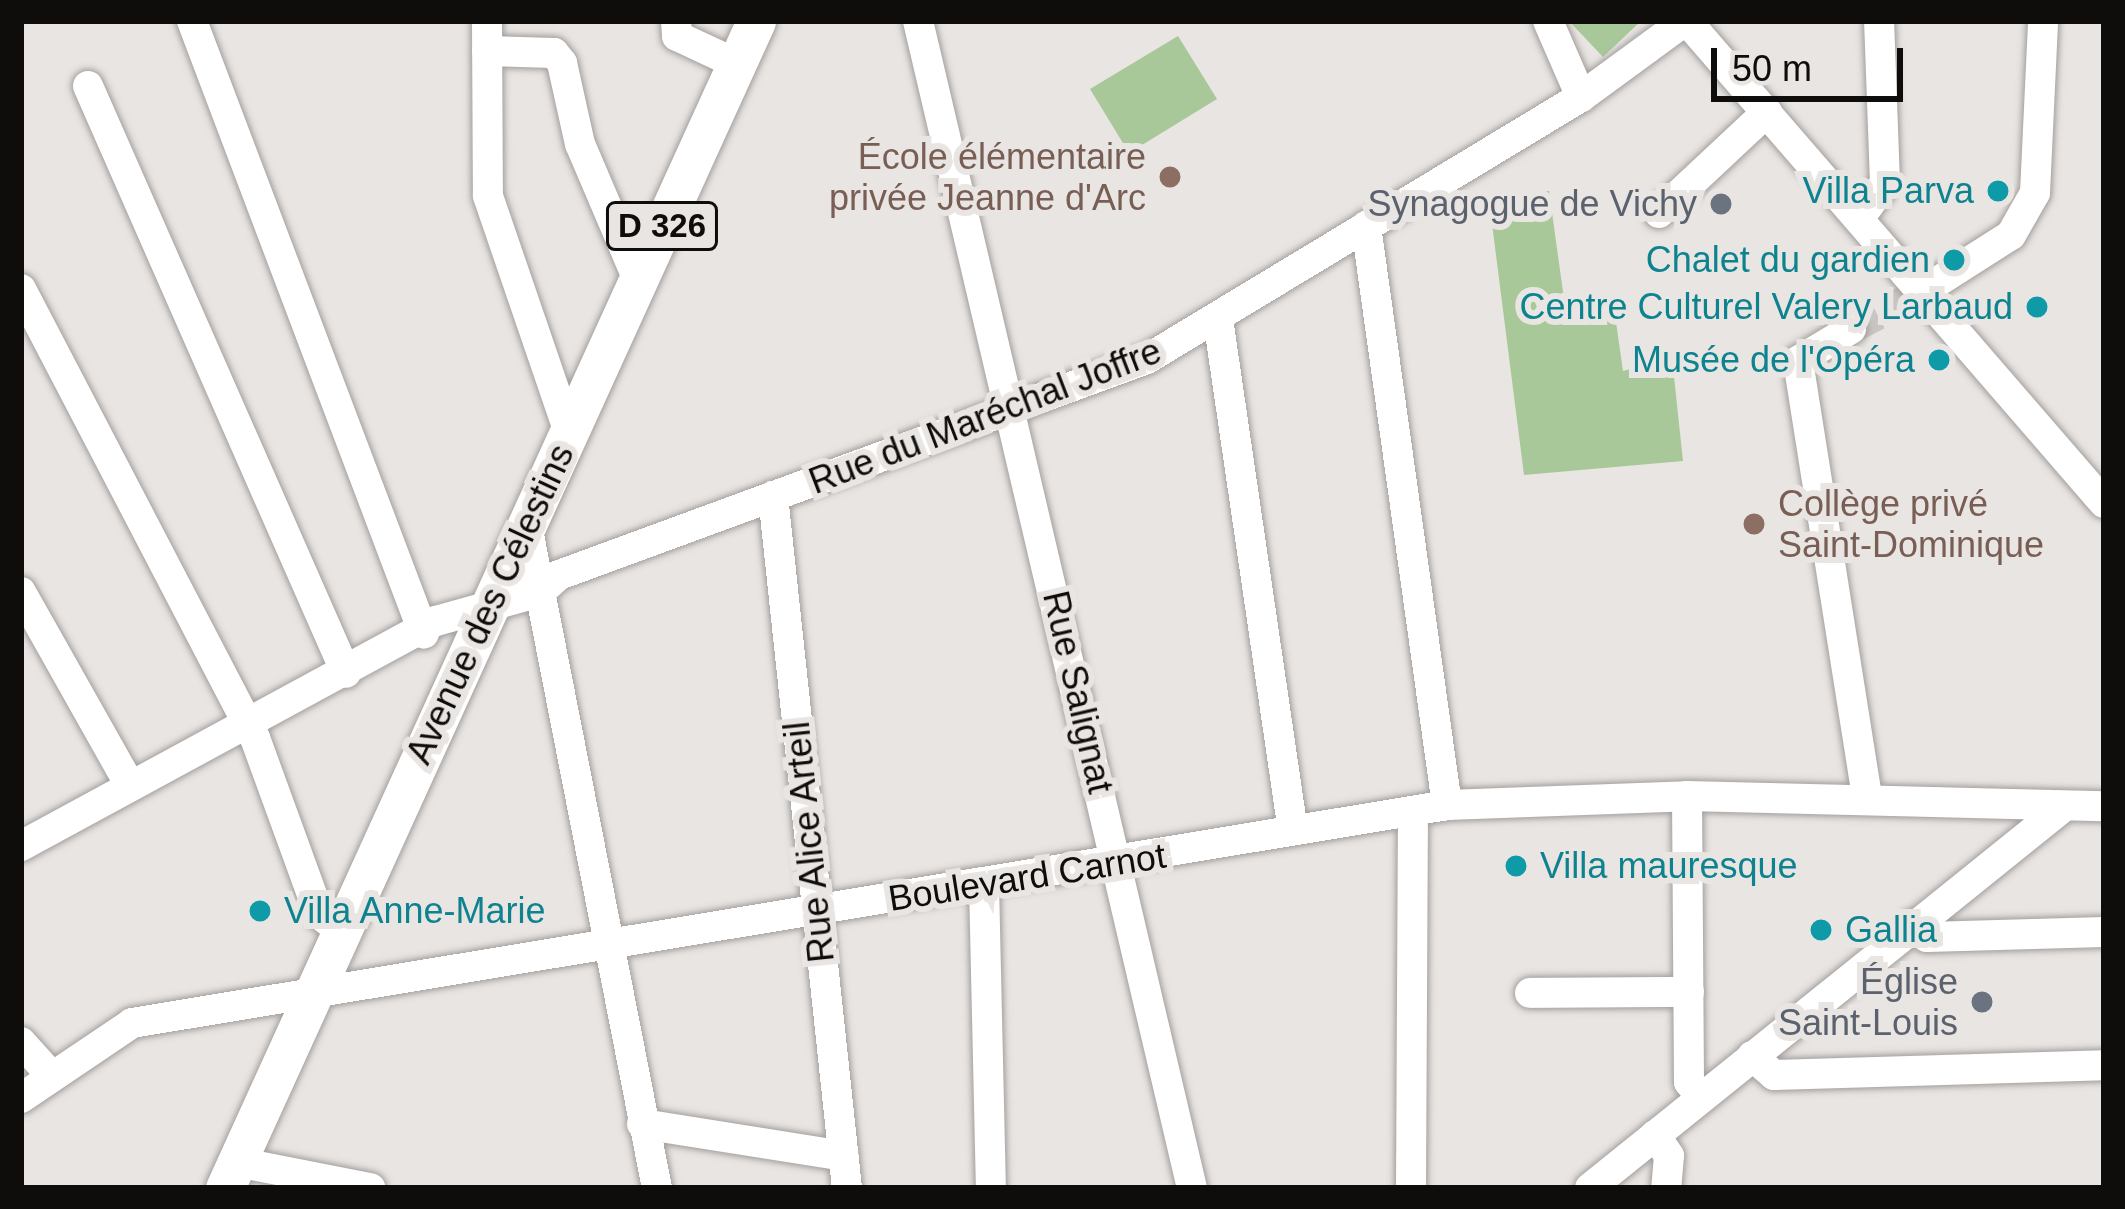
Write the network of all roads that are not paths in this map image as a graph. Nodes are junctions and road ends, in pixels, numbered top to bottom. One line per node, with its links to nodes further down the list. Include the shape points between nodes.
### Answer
1 (192, 21): 30 (street)
2 (676, 21): 10 (street, via 677,36)
3 (756, 21): 10 (main road, Avenue des Célestins / D 326)
4 (918, 21): 22 (street, Rue Salignat)
5 (1548, 21): 12 (street)
6 (1686, 21): 12 (street, Rue du Maréchal Joffre); 13 (street)
7 (1879, 21): 15 (street, via 1885,183)
8 (2043, 21): 19 (street, via 2040,170 2025,216)
9 (487, 36): 17 (street, via 554,53 562,63 580,144); 23 (street, via 488,196)
10 (737, 64): 17 (main road, Avenue des Célestins / D 326)
11 (88, 86): 32 (street)
12 (1580, 97): 16 (street, Rue du Maréchal Joffre)
13 (1767, 112): 14 (street); 15 (street)
14 (1659, 213)
15 (1859, 218): 19 (street)
16 (1366, 226): 20 (street, Rue du Maréchal Joffre); 37 (street)
17 (638, 280): 23 (main road, Avenue des Célestins / D 326)
18 (21, 289): 33 (street)
19 (1922, 291): 25 (street)
20 (1218, 319): 22 (street, Rue du Maréchal Joffre, via 1147,359); 41 (street)
21 (1851, 329): 36 (street, via 1798,362)
22 (1012, 406): 24 (street, Rue du Maréchal Joffre); 43 (street, Rue Salignat)
23 (569, 432): 26 (main road, Avenue des Célestins / D 326)
24 (773, 496): 28 (street, Rue du Maréchal Joffre); 45 (street, Rue Alice Arteil)
25 (2104, 502)
26 (527, 525): 28 (street); 29 (main road, Avenue des Célestins / D 326)
27 (21, 592): 34 (street)
28 (540, 592): 29 (street, Rue du Maréchal Joffre); 49 (street)
29 (492, 600): 30 (street, Rue du Maréchal Joffre); 31 (main road, Avenue des Célestins / D 326)
30 (424, 634): 31 (street); 32 (street, Rue du Maréchal Joffre)
31 (472, 645): 47 (main road, Avenue des Célestins / D 326)
32 (346, 673): 33 (street, Rue du Maréchal Joffre)
33 (242, 724): 34 (street, Rue du Maréchal Joffre); 47 (street, via 319,914)
34 (127, 780): 42 (street, Rue du Maréchal Joffre)
35 (1687, 796): 36 (street, Boulevard Carnot); 37 (street, Boulevard Carnot); 50 (street)
36 (1867, 798): 39 (street, Boulevard Carnot)
37 (1447, 805): 40 (street, Boulevard Carnot)
38 (2104, 806): 39 (street, Boulevard Carnot)
39 (2062, 808): 46 (street)
40 (1413, 811): 41 (street, Boulevard Carnot); 68 (street)
41 (1293, 831): 43 (street, Boulevard Carnot)
42 (24, 839)
43 (1118, 862): 44 (street, Boulevard Carnot); 67 (street, Rue Salignat)
44 (984, 884): 45 (street, Boulevard Carnot); 66 (street)
45 (817, 912): 49 (street, Boulevard Carnot); 61 (street, Rue Alice Arteil)
46 (1913, 925): 48 (street, via 1927,937); 54 (street)
47 (341, 932): 52 (main road, Avenue des Célestins / D 326)
48 (2104, 932)
49 (608, 946): 52 (street, Boulevard Carnot); 59 (street)
50 (1689, 992): 51 (street); 57 (street, via 1689,1082)
51 (1530, 993)
52 (312, 996): 56 (street, Boulevard Carnot, via 132,1023); 62 (main road, Avenue des Célestins / D 326)
53 (21, 1042): 56 (street)
54 (1752, 1056): 55 (street, via 1774,1075); 57 (street)
55 (2104, 1065)
56 (48, 1072): 58 (street, Boulevard Carnot)
57 (1701, 1097): 60 (street)
58 (21, 1098)
59 (642, 1124): 61 (street); 64 (street)
60 (1654, 1135): 69 (street); 70 (street, via 1669,1156)
61 (843, 1156): 65 (street, Rue Alice Arteil)
62 (231, 1175): 63 (street)
63 (370, 1188)
64 (657, 1188)
65 (847, 1188)
66 (992, 1188)
67 (1192, 1188)
68 (1411, 1188)
69 (1590, 1188)
70 (1666, 1188)

